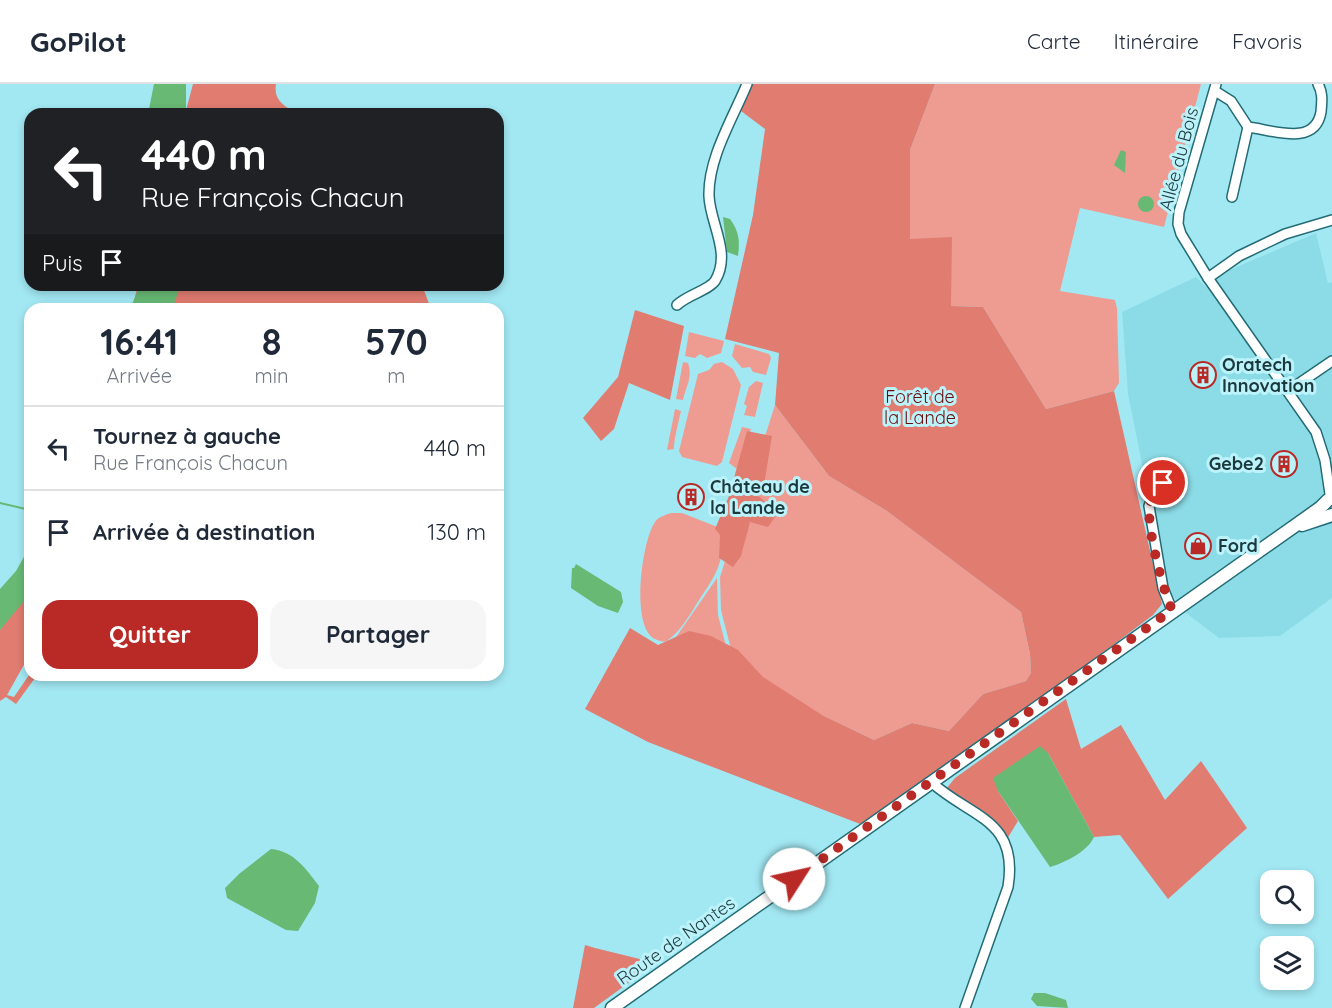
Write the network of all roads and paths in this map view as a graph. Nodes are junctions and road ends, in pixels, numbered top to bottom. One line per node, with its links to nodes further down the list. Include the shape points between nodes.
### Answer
1 (747, 84): 8 (street, via 710,179 710,204 722,254 718,275 711,285)
2 (1318, 84): 4 (street, via 1322,101 1319,119 1310,132 1302,135)
3 (1215, 88): 4 (street, via 1231,101); 7 (street, Allée du Bois, via 1178,224)
4 (1248, 127): 5 (street)
5 (1232, 197)
6 (1332, 220): 7 (street, via 1285,234)
7 (1206, 275): 10 (street, Allée du Bois)
8 (677, 305)
9 (1332, 361): 10 (street)
10 (1287, 391): 11 (street, Allée du Bois, via 1316,432)
11 (1325, 460): 12 (street); 14 (street)
12 (1332, 475)
13 (1163, 483): 17 (street, via 1149,506 1161,579)
14 (1330, 495): 15 (main road); 16 (main road, Route de Nantes)
15 (1332, 514): 16 (main road, Route de Nantes)
16 (1289, 529): 17 (main road, Route de Nantes)
17 (1172, 610): 18 (main road, Route de Nantes)
18 (931, 783): 19 (main road, Route de Nantes); 20 (street, via 1000,832 1010,867 1008,887)
19 (612, 1008)
20 (965, 1008)

